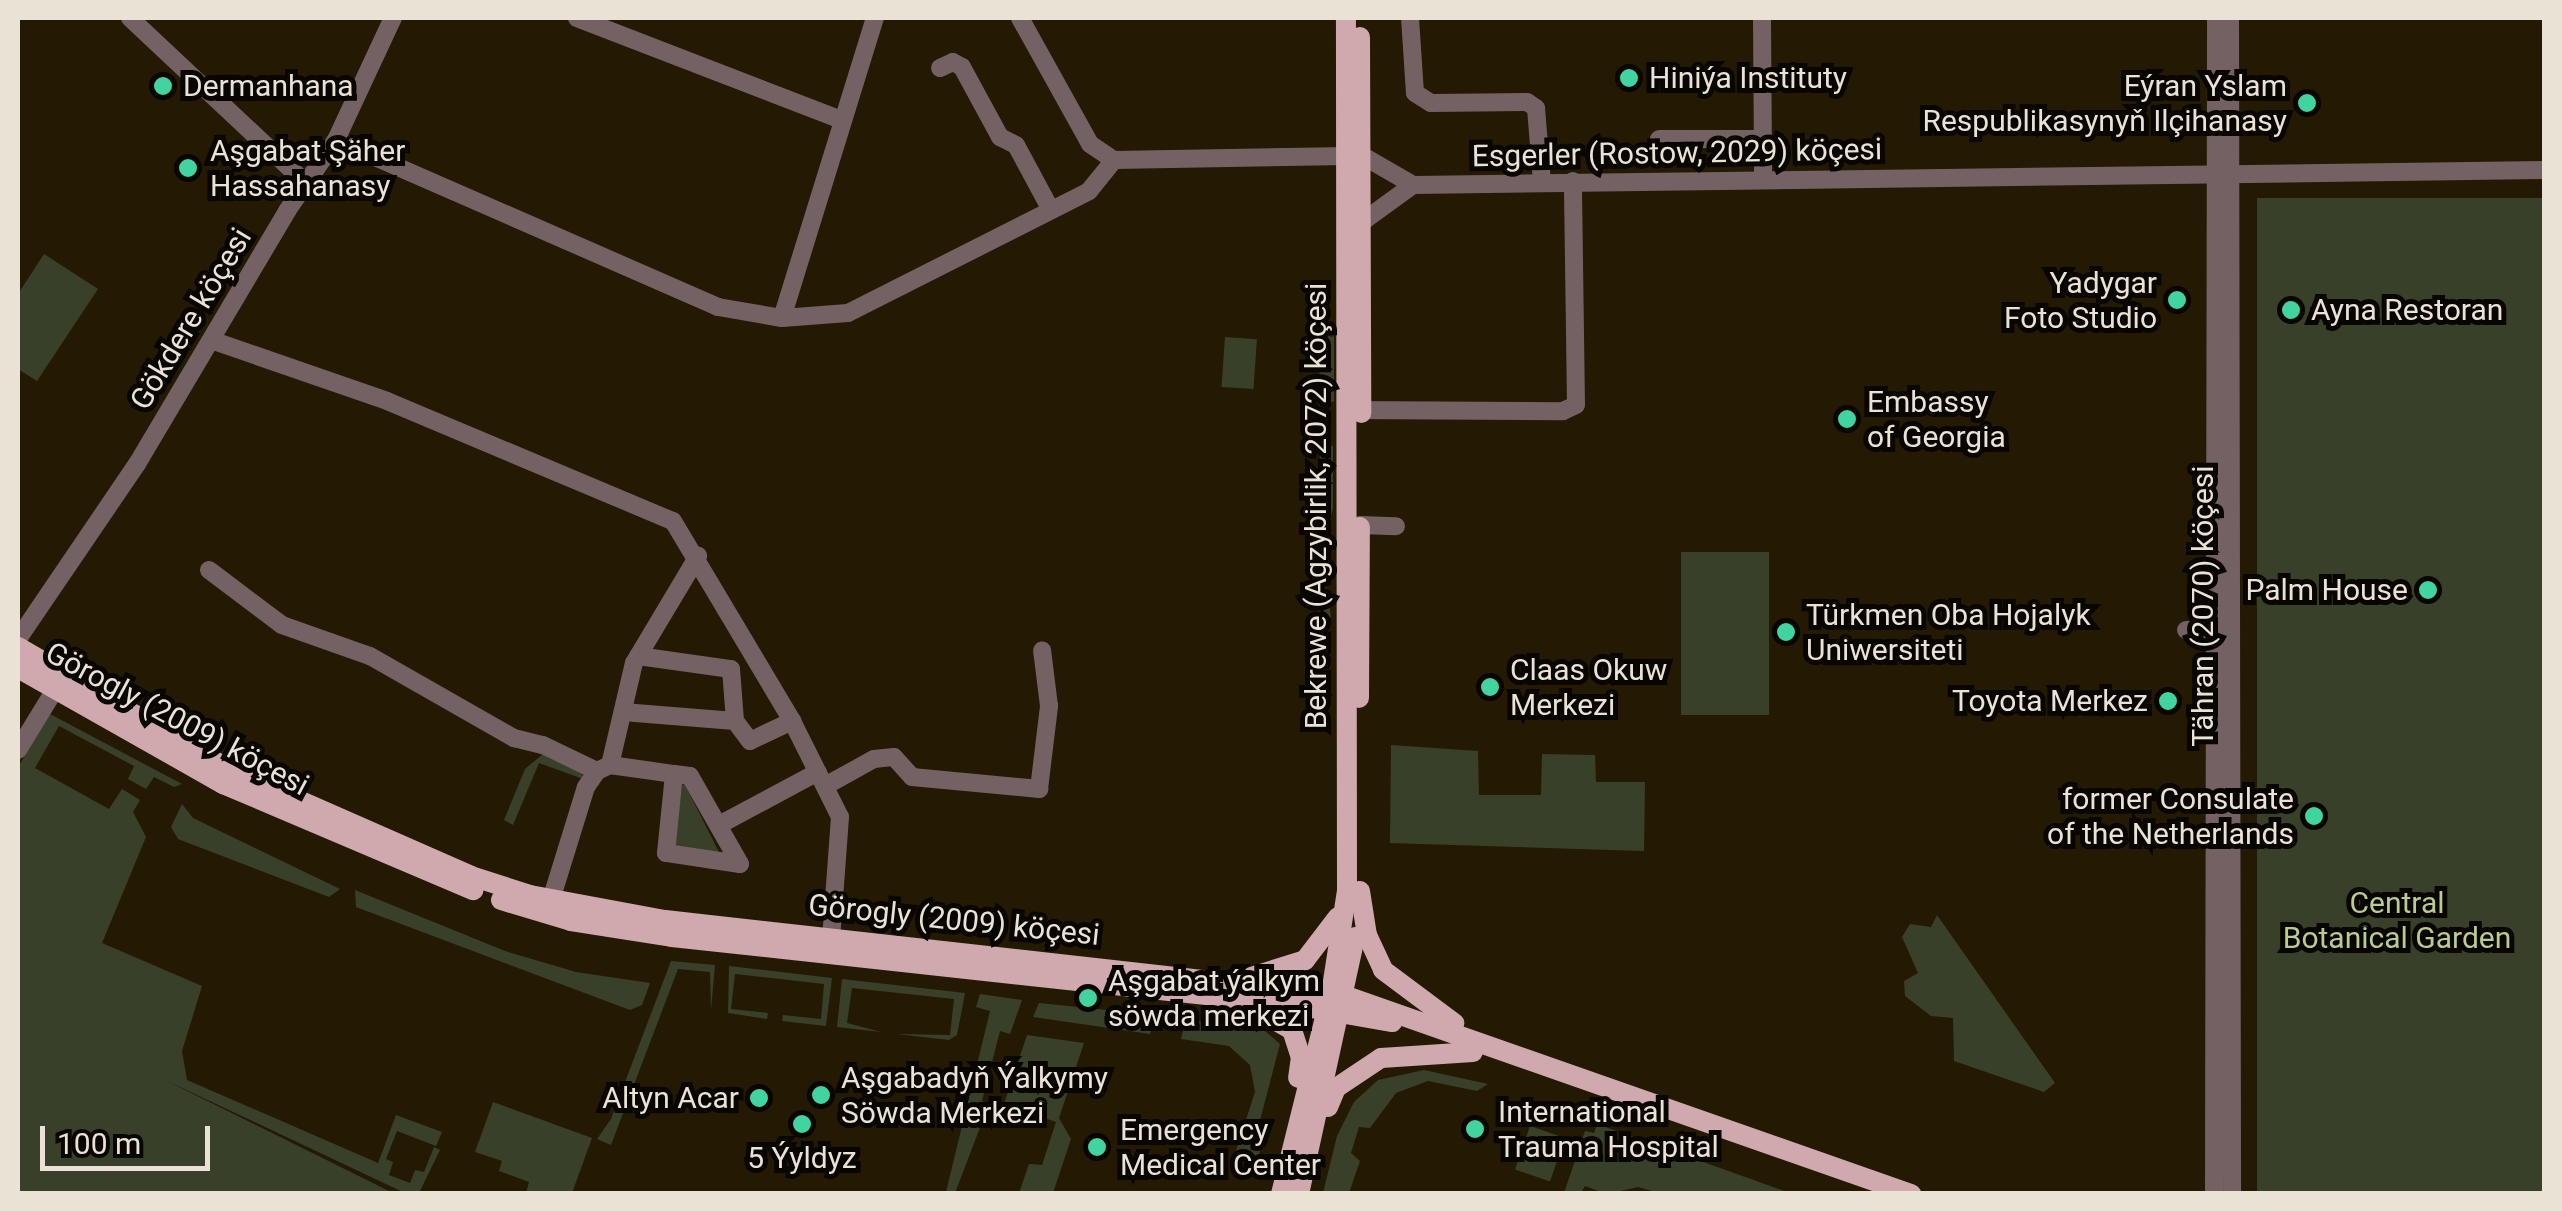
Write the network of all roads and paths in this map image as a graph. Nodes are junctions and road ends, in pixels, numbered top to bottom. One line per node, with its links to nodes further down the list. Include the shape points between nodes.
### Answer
1 (130, 18): 24 (street)
2 (394, 18): 16 (street, Gökdere köçesi)
3 (577, 18): 13 (street)
4 (875, 18): 13 (street)
5 (1020, 18): 18 (street, via 1090,144)
6 (1346, 18): 17 (main road, Bekrewe (Agzybirlik, 2072) köçesi)
7 (1359, 18): 17 (main road, Bekrewe (Agzybirlik, 2072) köçesi)
8 (1410, 18): 22 (street, via 1409,80 1415,92 1431,102 1527,102 1536,108)
9 (1762, 18): 15 (street)
10 (2216, 18): 20 (street, Tähran (2070) köçesi)
11 (2230, 18): 20 (street, Tähran (2070) köçesi)
12 (940, 68): 26 (street, via 954,62 962,67)
13 (839, 119): 28 (street)
14 (1659, 138): 15 (street)
15 (1762, 139): 21 (street)
16 (336, 140): 24 (street, Gökdere köçesi); 28 (street, via 718,306)
17 (1355, 156): 18 (street); 25 (street); 27 (main road, Bekrewe (Agzybirlik, 2072) köçesi); 30 (main road, Bekrewe (Agzybirlik, 2072) köçesi)
18 (1114, 160): 26 (street, via 1089,191)
19 (2544, 170): 20 (street, Esgerler (Rostow, 2029) köçesi)
20 (2223, 173): 21 (street, Esgerler (Rostow, 2029) köçesi); 36 (street, Tähran (2070) köçesi); 63 (street, Tähran (2070) köçesi)
21 (1763, 178): 23 (street, Esgerler (Rostow, 2029) köçesi)
22 (1542, 182): 23 (street, Esgerler (Rostow, 2029) köçesi); 25 (street, Esgerler (Rostow, 2029) köçesi)
23 (1573, 182): 30 (street, via 1576,405)
24 (307, 184): 29 (street, Gökdere köçesi)
25 (1413, 184): 27 (street)
26 (1051, 210): 28 (street, via 848,314)
27 (1362, 222): 30 (main road, Bekrewe (Agzybirlik, 2072) köçesi)
28 (782, 318)
29 (211, 340): 33 (street, via 659,511); 37 (street, Gökdere köçesi, via 138,464)
30 (1354, 408): 31 (main road, Bekrewe (Agzybirlik, 2072) köçesi); 51 (main road, Bekrewe (Agzybirlik, 2072) köçesi)
31 (1360, 525): 32 (street); 51 (main road, Bekrewe (Agzybirlik, 2072) köçesi)
32 (1396, 526)
33 (698, 556): 40 (street); 45 (street)
34 (209, 570): 47 (street, via 282,625 370,656 514,738)
35 (2186, 630): 36 (street)
36 (2215, 630): 62 (street, Tähran (2070) köçesi)
37 (18, 639)
38 (18, 646): 52 (main road, Görogly (2009) köçesi, via 216,763 471,876)
39 (1042, 650): 49 (street, via 1048,706 1039,789 912,777 894,757)
40 (638, 656): 43 (street); 44 (street, via 731,669)
41 (18, 668): 42 (main road, Görogly (2009) köçesi)
42 (54, 691): 46 (street); 53 (main road, Görogly (2009) köçesi, via 223,784 482,894 571,921)
43 (624, 712): 44 (street); 47 (street)
44 (734, 721): 45 (street, via 750,741)
45 (792, 721): 49 (street)
46 (18, 750)
47 (603, 768): 48 (street); 52 (street, via 586,787)
48 (674, 774): 50 (street, via 690,776); 50 (street, via 666,853 740,864)
49 (821, 779): 50 (street); 53 (street, via 843,833)
50 (719, 825)
51 (1353, 891): 54 (main road, via 1330,935 1306,960); 55 (main road, Bekrewe (Agzybirlik, 2072) köçesi); 56 (main road, via 1384,970)
52 (552, 900): 53 (main road, Görogly (2009) köçesi)
53 (831, 944): 54 (main road, Görogly (2009) köçesi)
54 (1218, 990): 55 (main road, Görogly (2009) köçesi); 57 (main road, via 1292,1030 1301,1057)
55 (1336, 1002): 56 (main road, Görogly (2009) köçesi); 57 (main road, Bekrewe (Agzybirlik, 2072) köçesi)
56 (1475, 1045): 57 (main road, via 1370,1062 1336,1088); 60 (main road, Görogly (2009) köçesi); 61 (main road, Görogly (2009) köçesi)
57 (1304, 1131): 58 (main road); 59 (main road)
58 (1281, 1194)
59 (1299, 1194)
60 (1873, 1194)
61 (1910, 1194)
62 (2214, 1194)
63 (2232, 1194)

